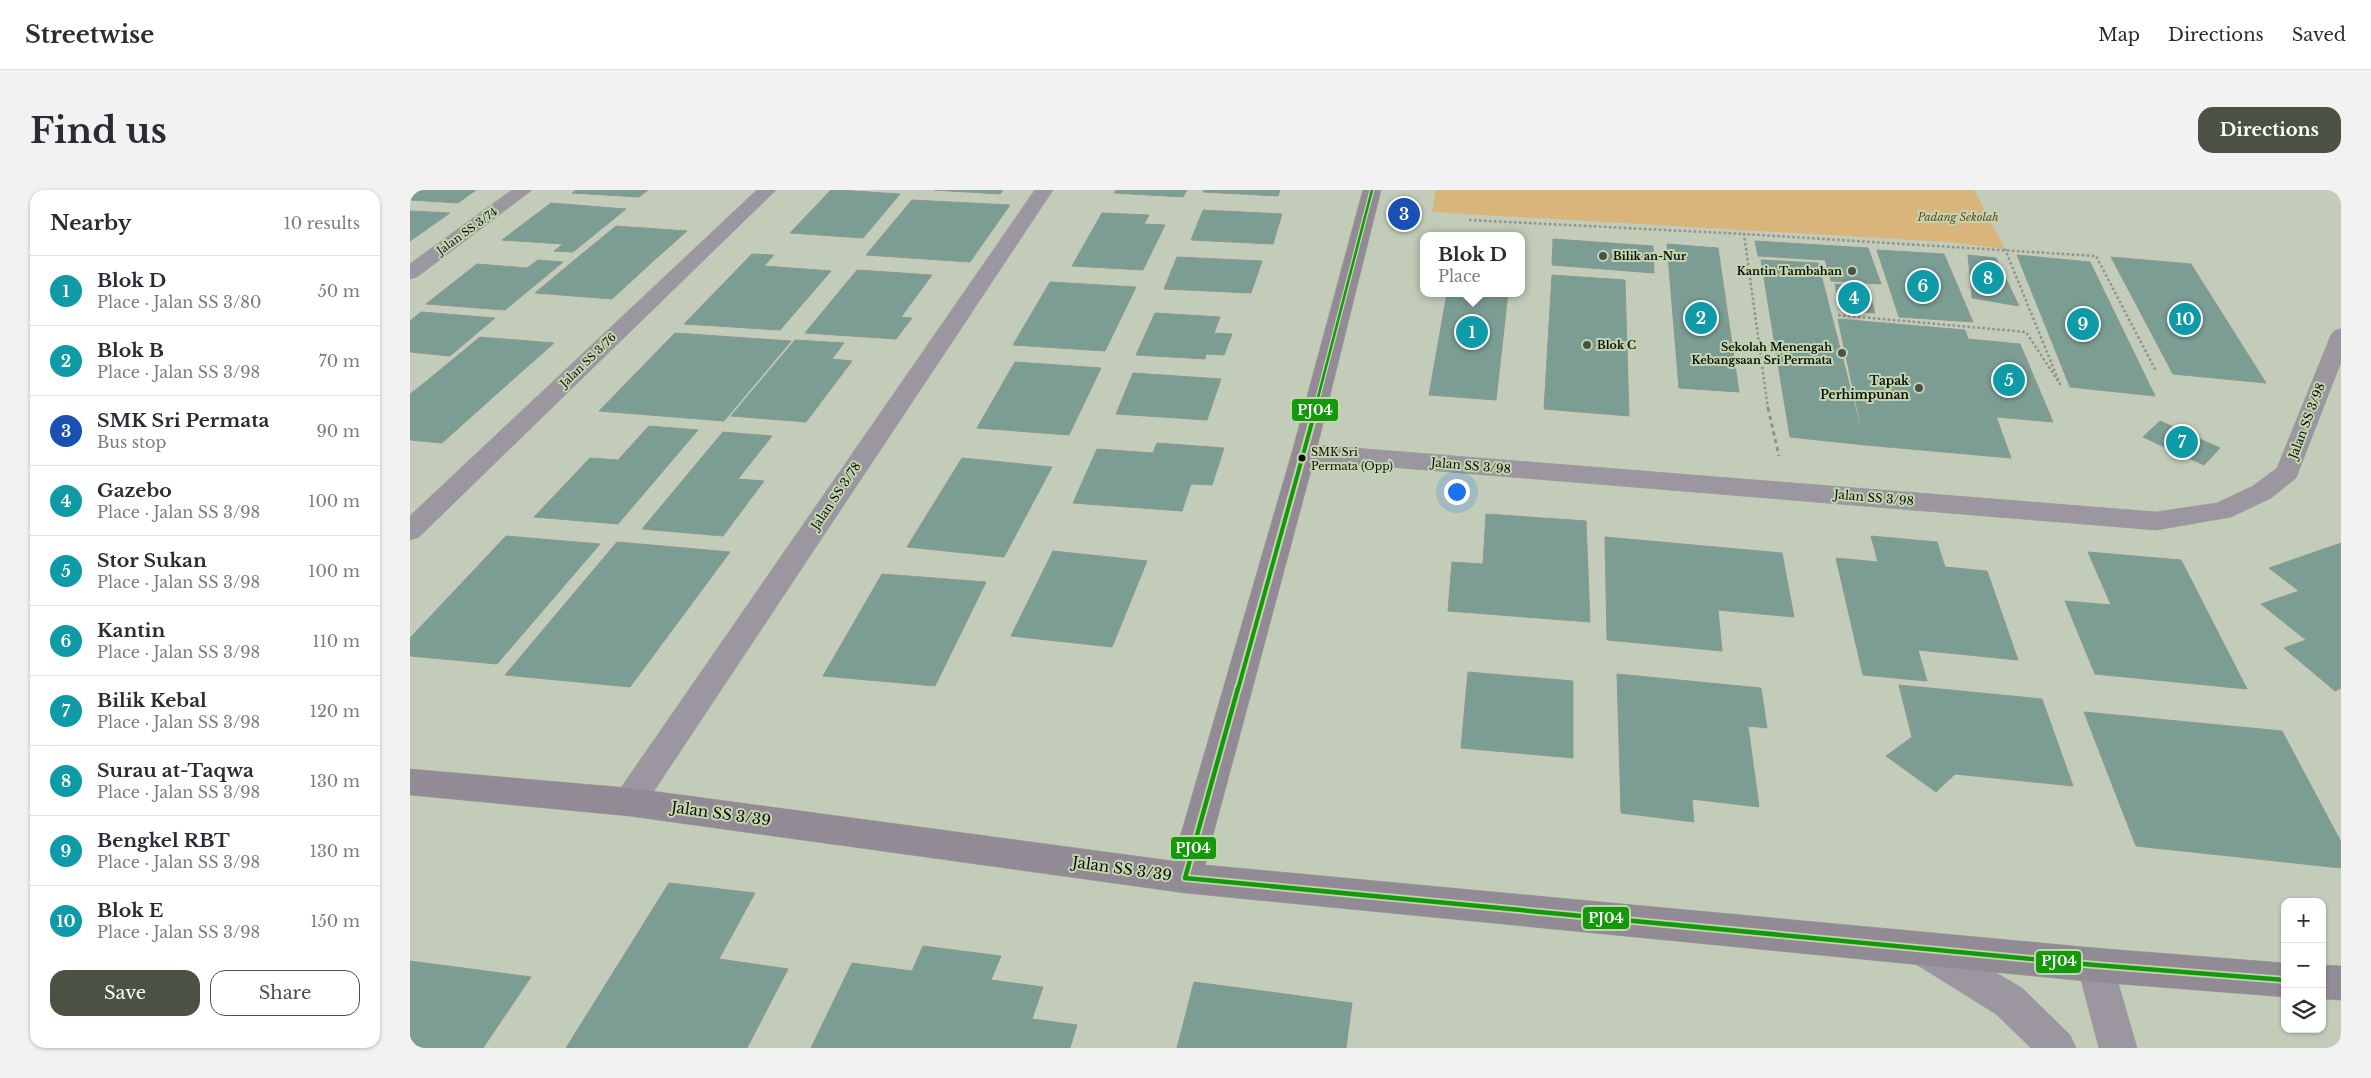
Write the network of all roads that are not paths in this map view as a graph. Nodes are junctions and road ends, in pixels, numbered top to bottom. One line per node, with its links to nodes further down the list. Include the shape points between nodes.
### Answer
1 (523, 190): 5 (street, Jalan SS 3/74)
2 (767, 190): 8 (street, Jalan SS 3/76)
3 (1044, 190): 10 (street, Jalan SS 3/78)
4 (1372, 190): 7 (street)
5 (410, 272)
6 (2341, 335): 7 (street, Jalan SS 3/98, via 2287,472 2262,492 2222,511 2156,521)
7 (1304, 452): 11 (street)
8 (410, 531)
9 (410, 782): 10 (street, Jalan SS 3/39)
10 (629, 802): 11 (street, Jalan SS 3/39)
11 (1185, 878): 12 (street, Jalan SS 3/39)
12 (1923, 949): 13 (street, Jalan SS 3/39); 17 (street, via 2009,1001)
13 (2096, 965): 14 (street, Jalan SS 3/39); 18 (street)
14 (2281, 980)
15 (2326, 982): 16 (street)
16 (2341, 983)
17 (2057, 1048)
18 (2118, 1048)

